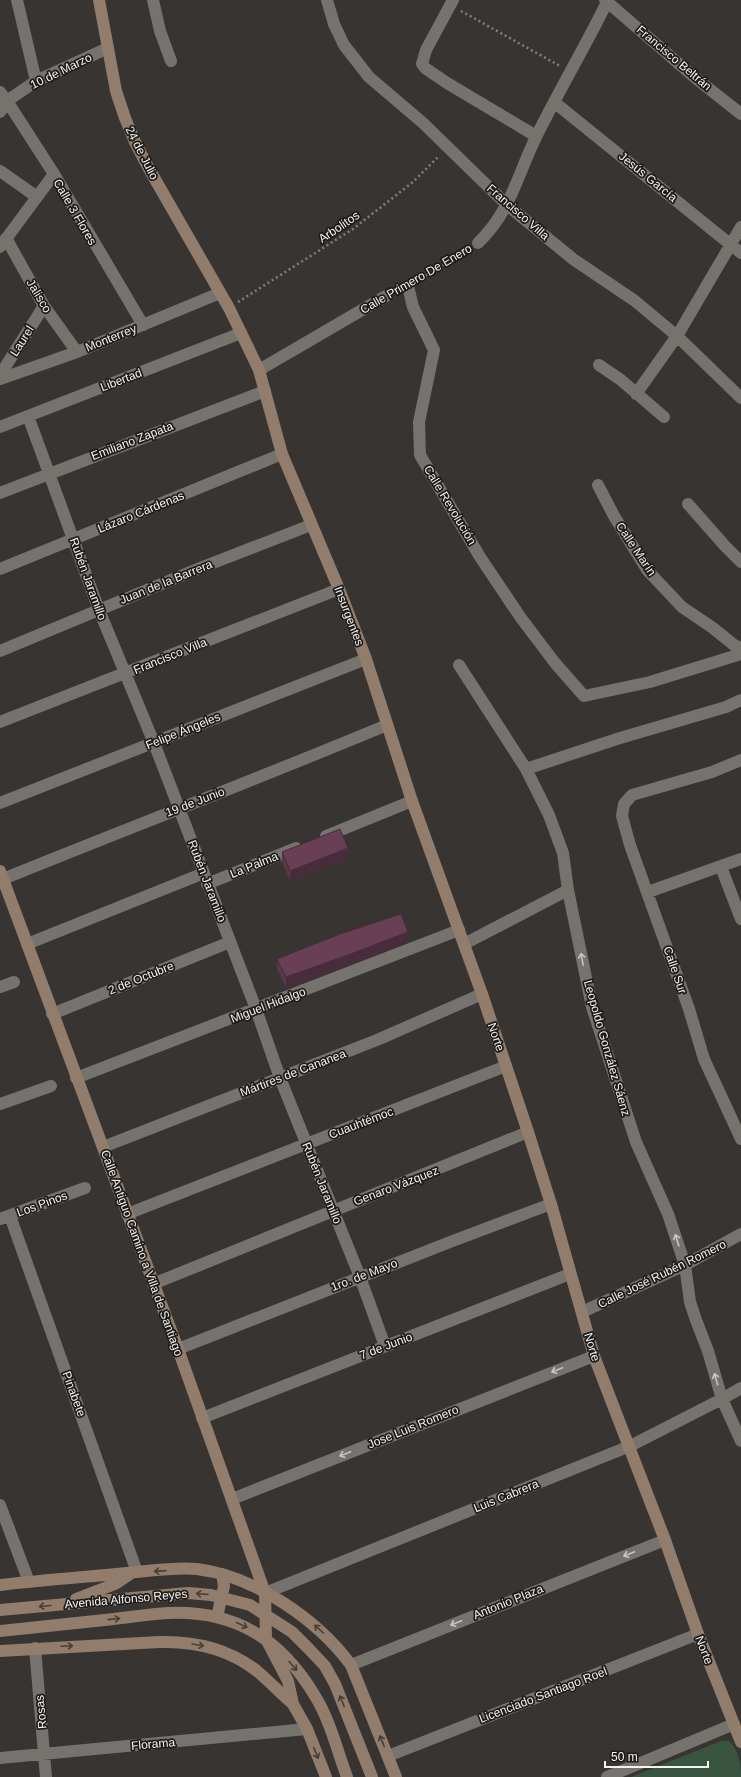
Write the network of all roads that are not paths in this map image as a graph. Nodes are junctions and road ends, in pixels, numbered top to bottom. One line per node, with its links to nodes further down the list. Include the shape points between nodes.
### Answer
1 (17, 0): 9 (street)
2 (99, 0): 7 (street, 24 de Julio)
3 (153, 0): 8 (street, via 160,31)
4 (327, 0): 18 (street, Francisco Villa, via 334,24 344,44 369,77 423,123)
5 (607, 1): 11 (street, Calle Primero De Enero); 13 (street, Francisco Beltrán)
6 (452, 3): 14 (street, via 426,50 422,64 447,83)
7 (108, 48): 9 (street, 10 de Marzo); 25 (street, 24 de Julio, via 116,91 135,142)
8 (171, 61)
9 (36, 81): 10 (street, 10 de Marzo)
10 (4, 96): 12 (street, 10 de Marzo); 16 (street, Calle 3 Flores)
11 (554, 102): 14 (street, Calle Primero De Enero); 22 (street, Jesús García)
12 (0, 112)
13 (741, 114)
14 (536, 136): 18 (street, Calle Primero De Enero)
15 (0, 171): 17 (street)
16 (54, 174): 17 (street); 28 (street, Calle 3 Flores)
17 (37, 197): 20 (street)
18 (507, 205): 21 (street, Calle Primero De Enero, via 492,229); 30 (street, Francisco Villa, via 572,259 635,301)
19 (741, 227): 22 (street)
20 (3, 243): 27 (street, Jalisco)
21 (478, 243)
22 (732, 245): 23 (street, Jesús García); 30 (street)
23 (741, 253)
24 (408, 286): 55 (street, Calle Revolución, via 413,307 434,350 419,422 420,455 480,557 521,618 584,696 650,682)
25 (220, 293): 28 (street, Monterrey); 29 (street, Insurgentes)
26 (386, 296): 33 (street, Calle Primero De Enero)
27 (44, 306): 31 (street, Jalisco); 34 (street, Laurel)
28 (143, 325): 31 (street, Monterrey)
29 (241, 333): 33 (street, Insurgentes); 39 (street, Libertad)
30 (677, 336): 37 (street); 38 (street, Francisco Villa)
31 (77, 352): 35 (street, Monterrey)
32 (599, 365): 37 (street)
33 (259, 370): 36 (street, Insurgentes)
34 (0, 375)
35 (0, 379)
36 (265, 391): 42 (street, Insurgentes); 43 (street, Emiliano Zapata)
37 (636, 394): 40 (street)
38 (741, 398)
39 (28, 416): 41 (street, Libertad); 43 (street, Rubén Jaramillo)
40 (664, 417)
41 (0, 427)
42 (282, 454): 47 (street, Insurgentes); 48 (street, Lázaro Cárdenas)
43 (48, 473): 45 (street, Emiliano Zapata); 48 (street, Rubén Jaramillo)
44 (598, 485): 53 (street, Calle Marín, via 648,572 682,607)
45 (0, 493)
46 (688, 504): 49 (street)
47 (311, 525): 51 (street, Insurgentes); 52 (street, Juan de la Barrera)
48 (74, 540): 50 (street, Lázaro Cárdenas); 52 (street, Rubén Jaramillo)
49 (741, 562)
50 (0, 569)
51 (339, 589): 56 (street, Insurgentes); 58 (street, Francisco Villa)
52 (99, 610): 54 (street, Juan de la Barrera); 58 (street, Rubén Jaramillo)
53 (741, 648)
54 (0, 651)
55 (741, 654)
56 (366, 659): 61 (street, Insurgentes); 62 (street, Felipe Ángeles)
57 (460, 665): 64 (street, Leopoldo González Sáenz)
58 (125, 674): 60 (street, Francisco Villa); 62 (street, Rubén Jaramillo)
59 (741, 700): 64 (street, via 726,707)
60 (0, 722)
61 (387, 725): 65 (street, Insurgentes); 67 (street, 19 de Junio, via 278,771)
62 (154, 743): 66 (street, Felipe Ángeles); 67 (street, Rubén Jaramillo)
63 (741, 760): 73 (street, Calle Sur, via 712,772 632,795 627,799 622,809 623,822)
64 (526, 769): 72 (street, Leopoldo González Sáenz, via 563,853)
65 (412, 802): 71 (street, La Palma, via 313,841); 75 (street, Insurgentes)
66 (0, 803)
67 (178, 808): 70 (street, 19 de Junio); 71 (street, Rubén Jaramillo)
68 (741, 859): 69 (street)
69 (721, 867): 73 (street); 74 (street)
70 (1, 875): 77 (street, Calle Antiguo Camino a Villa de Santiago)
71 (205, 878): 76 (street, Rubén Jaramillo); 77 (street, La Palma)
72 (568, 890): 78 (street); 99 (street, Leopoldo González Sáenz, one-way to 72, via 668,1214 625,1113 592,1007)
73 (648, 892): 90 (street, Calle Sur, via 704,1059)
74 (741, 919)
75 (459, 930): 78 (street, Insurgentes); 82 (street, Miguel Hidalgo)
76 (230, 942): 82 (street, Rubén Jaramillo); 83 (street, 2 de Octubre)
77 (27, 944): 83 (street, Calle Antiguo Camino a Villa de Santiago)
78 (464, 944): 81 (street, Norte)
79 (14, 982): 80 (street)
80 (0, 987)
81 (482, 994): 84 (street, Norte); 86 (street, Mártires de Cananea, via 377,1040)
82 (256, 1009): 85 (street, Miguel Hidalgo); 86 (street, Rubén Jaramillo)
83 (52, 1014): 85 (street, Calle Antiguo Camino a Villa de Santiago)
84 (506, 1066): 89 (street, Norte); 91 (street, Cuauhtémoc)
85 (76, 1078): 92 (street, Calle Antiguo Camino a Villa de Santiago)
86 (280, 1078): 91 (street, Rubén Jaramillo); 92 (street, Mártires de Cananea)
87 (51, 1086): 88 (street)
88 (0, 1104)
89 (528, 1132): 94 (street, Norte); 95 (street, Genaro Vázquez)
90 (741, 1139)
91 (306, 1144): 95 (street, Rubén Jaramillo); 96 (street, Cuauhtémoc)
92 (103, 1148): 96 (street, Calle Antiguo Camino a Villa de Santiago)
93 (85, 1188): 97 (street, Los Pinos)
94 (551, 1204): 100 (street, Norte); 101 (street, 1ro. de Mayo)
95 (333, 1210): 101 (street, Rubén Jaramillo); 102 (street, Genaro Vázquez)
96 (127, 1214): 102 (street, Calle Antiguo Camino a Villa de Santiago)
97 (5, 1218): 115 (street, Pinabete)
98 (741, 1234): 99 (street, Calle José Rubén Romero)
99 (685, 1265): 103 (street, Calle José Rubén Romero); 108 (street, Leopoldo González Sáenz, one-way to 99, via 690,1302)
100 (570, 1274): 103 (street, Norte); 104 (street, 7 de Junio)
101 (360, 1277): 104 (street, Rubén Jaramillo); 105 (street, 1ro. de Mayo)
102 (153, 1284): 105 (street, Calle Antiguo Camino a Villa de Santiago)
103 (582, 1312): 106 (street, Norte)
104 (385, 1346): 109 (street, 7 de Junio)
105 (178, 1349): 109 (street, Calle Antiguo Camino a Villa de Santiago)
106 (594, 1356): 111 (street, Norte); 112 (street, Jose Luis Romero, one-way to 112)
107 (741, 1388): 108 (street, Luis Cabrera)
108 (722, 1399): 110 (street, Leopoldo González Sáenz); 111 (street, Luis Cabrera)
109 (202, 1418): 112 (street, Calle Antiguo Camino a Villa de Santiago)
110 (741, 1441)
111 (630, 1446): 114 (street, Norte); 119 (street, Luis Cabrera)
112 (232, 1499): 119 (street, Calle Antiguo Camino a Villa de Santiago)
113 (0, 1505): 117 (street)
114 (665, 1540): 126 (street, Norte); 130 (street, Antonio Plaza, one-way to 130)
115 (134, 1573): 116 (street, one-way to 115, via 195,1569); 117 (street); 121 (street, via 115,1584)
116 (222, 1574): 119 (street); 120 (street)
117 (29, 1582): 118 (street)
118 (0, 1585)
119 (265, 1593): 123 (street, Calle Antiguo Camino a Villa de Santiago); 130 (street, one-way to 119, via 314,1625 292,1608)
120 (222, 1597): 121 (street, Avenida Alfonso Reyes, one-way to 121, via 188,1593); 123 (street, Avenida Alfonso Reyes, via 250,1605); 124 (street)
121 (67, 1604): 122 (street, Avenida Alfonso Reyes, one-way to 122)
122 (0, 1610)
123 (266, 1614): 127 (street, Calle Antiguo Camino a Villa de Santiago); 141 (street, Avenida Alfonso Reyes, one-way to 123, via 335,1684 325,1666 292,1632)
124 (216, 1617): 125 (street, Avenida Alfonso Reyes, one-way to 124, via 168,1613); 127 (street, Avenida Alfonso Reyes, one-way to 127, via 242,1625)
125 (0, 1630)
126 (698, 1634): 132 (street, Norte); 136 (street, Licenciado Santiago Roel)
127 (266, 1639): 131 (street, via 288,1681); 140 (street, Avenida Alfonso Reyes, one-way to 140, via 295,1668 316,1697)
128 (36, 1648): 129 (street); 131 (street, one-way to 131, via 165,1642 206,1646 248,1664); 135 (street, Rosas)
129 (0, 1651)
130 (351, 1664): 136 (street, one-way to 130)
131 (293, 1704): 133 (street)
132 (734, 1724): 134 (street, Norte); 143 (street)
133 (307, 1730): 135 (street, Florama); 139 (street, one-way to 139)
134 (741, 1742)
135 (45, 1754): 137 (street, Florama); 138 (street, Rosas)
136 (388, 1756): 142 (street)
137 (0, 1758)
138 (46, 1777)
139 (326, 1777)
140 (347, 1777)
141 (372, 1777)
142 (396, 1777)
143 (608, 1777)

